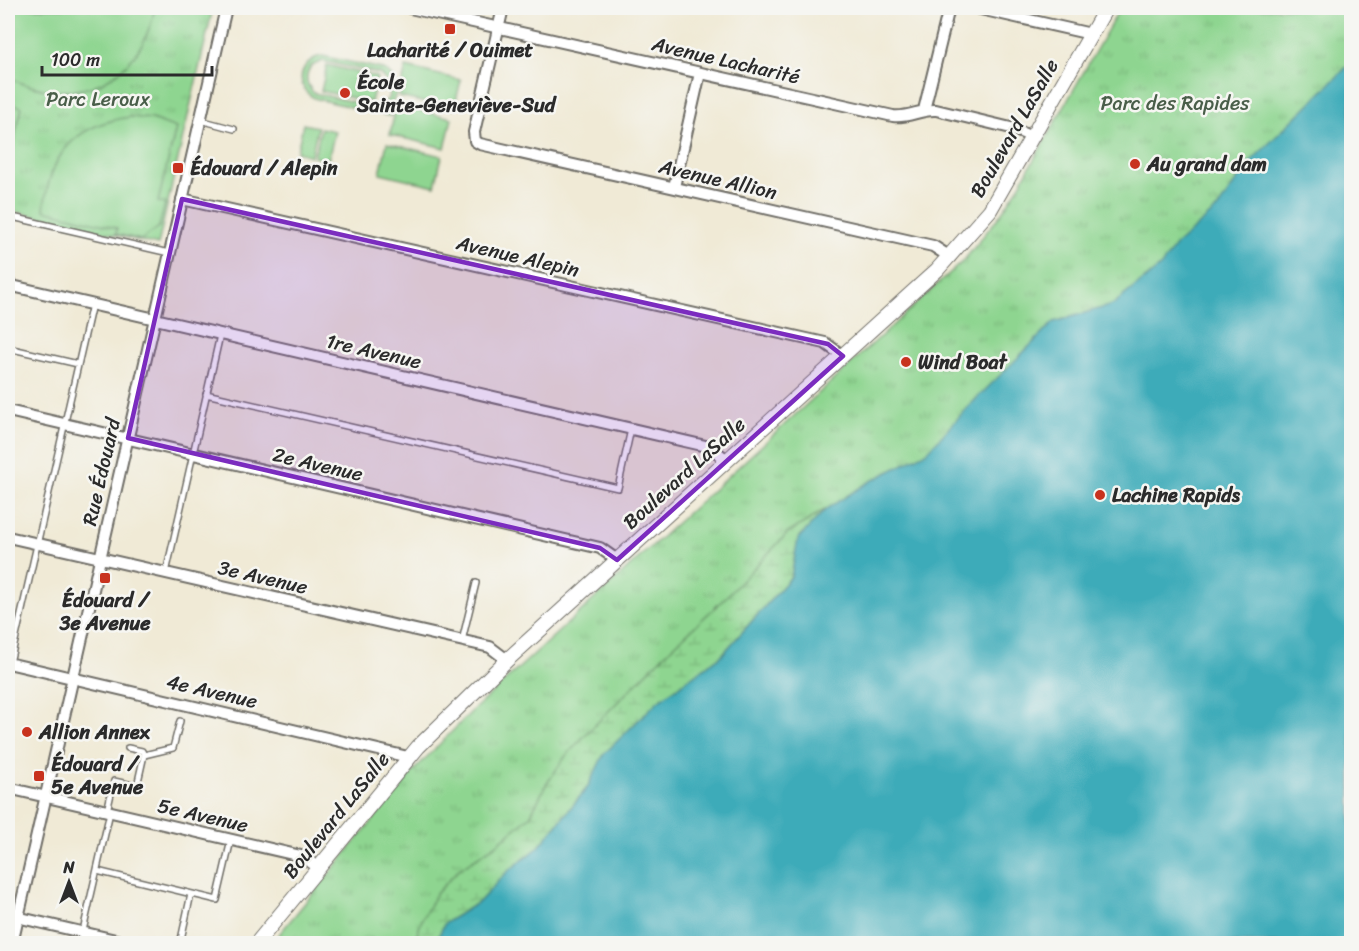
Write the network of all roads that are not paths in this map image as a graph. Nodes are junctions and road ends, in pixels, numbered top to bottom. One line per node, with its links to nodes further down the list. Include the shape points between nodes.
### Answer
1 (226, 8): 11 (street, Rue Édouard)
2 (410, 8): 7 (street, Avenue Lacharité)
3 (503, 8): 7 (street)
4 (949, 8): 10 (street)
5 (976, 8): 8 (street)
6 (1106, 8): 8 (main road, Boulevard LaSalle)
7 (498, 27): 9 (street, Avenue Lacharité); 14 (street, Avenue Allion, via 475,141)
8 (1091, 34): 13 (main road, Boulevard LaSalle)
9 (700, 73): 10 (street, Avenue Lacharité, via 900,117); 14 (street)
10 (924, 110): 13 (street, Avenue Lacharité, via 943,111)
11 (200, 120): 12 (lane); 15 (street, Rue Édouard)
12 (234, 129)
13 (1032, 137): 18 (main road, Boulevard LaSalle, via 990,210)
14 (674, 188): 18 (street, Avenue Allion, via 933,246)
15 (182, 199): 17 (street, Rue Édouard); 24 (street, Avenue Alepin, via 828,344)
16 (8, 216): 17 (lane)
17 (169, 254): 21 (street, Rue Édouard)
18 (950, 257): 24 (main road, Boulevard LaSalle)
19 (8, 285): 20 (street, 1re Avenue)
20 (92, 304): 21 (street, 1re Avenue); 25 (lane)
21 (154, 319): 22 (street, 1re Avenue); 30 (street, Rue Édouard)
22 (220, 334): 26 (lane); 29 (street, 1re Avenue)
23 (8, 348): 25 (lane)
24 (843, 356): 32 (main road, Boulevard LaSalle)
25 (78, 364): 28 (lane)
26 (206, 394): 29 (lane, via 618,488); 31 (lane)
27 (8, 411): 28 (street, 2e Avenue)
28 (64, 423): 30 (street, 2e Avenue); 34 (lane)
29 (631, 429): 32 (street, 1re Avenue, via 710,447)
30 (128, 438): 31 (street, 2e Avenue); 35 (street, Rue Édouard)
31 (192, 454): 36 (street, 2e Avenue, via 600,548); 37 (lane)
32 (727, 460): 36 (main road, Boulevard LaSalle)
33 (8, 537): 34 (street, 3e Avenue)
34 (37, 544): 35 (street, 3e Avenue); 41 (lane)
35 (100, 558): 37 (street, 3e Avenue); 42 (street, Rue Édouard)
36 (617, 560): 40 (main road, Boulevard LaSalle)
37 (166, 573): 39 (street, 3e Avenue)
38 (476, 583): 39 (lane)
39 (462, 641): 40 (street, 3e Avenue, via 490,647)
40 (507, 660): 46 (main road, Boulevard LaSalle)
41 (9, 663): 42 (street, 4e Avenue)
42 (73, 678): 46 (street, 4e Avenue); 48 (street, Rue Édouard)
43 (180, 722): 45 (lane, via 173,748)
44 (128, 748): 45 (lane)
45 (144, 754): 49 (lane, via 137,786 114,781)
46 (408, 757): 51 (main road, Boulevard LaSalle)
47 (8, 788): 48 (street, 5e Avenue)
48 (45, 797): 49 (street, 5e Avenue); 54 (street, Rue Édouard)
49 (109, 812): 50 (street, 5e Avenue); 52 (lane)
50 (231, 840): 51 (street, 5e Avenue, via 303,857); 53 (lane, via 217,900)
51 (318, 867): 60 (main road, Boulevard LaSalle)
52 (97, 871): 53 (lane); 55 (lane)
53 (191, 894): 59 (lane)
54 (13, 916): 55 (street); 56 (street, Rue Édouard)
55 (83, 932): 57 (lane); 58 (street)
56 (12, 944)
57 (80, 944)
58 (133, 944)
59 (180, 944)
60 (255, 944)

